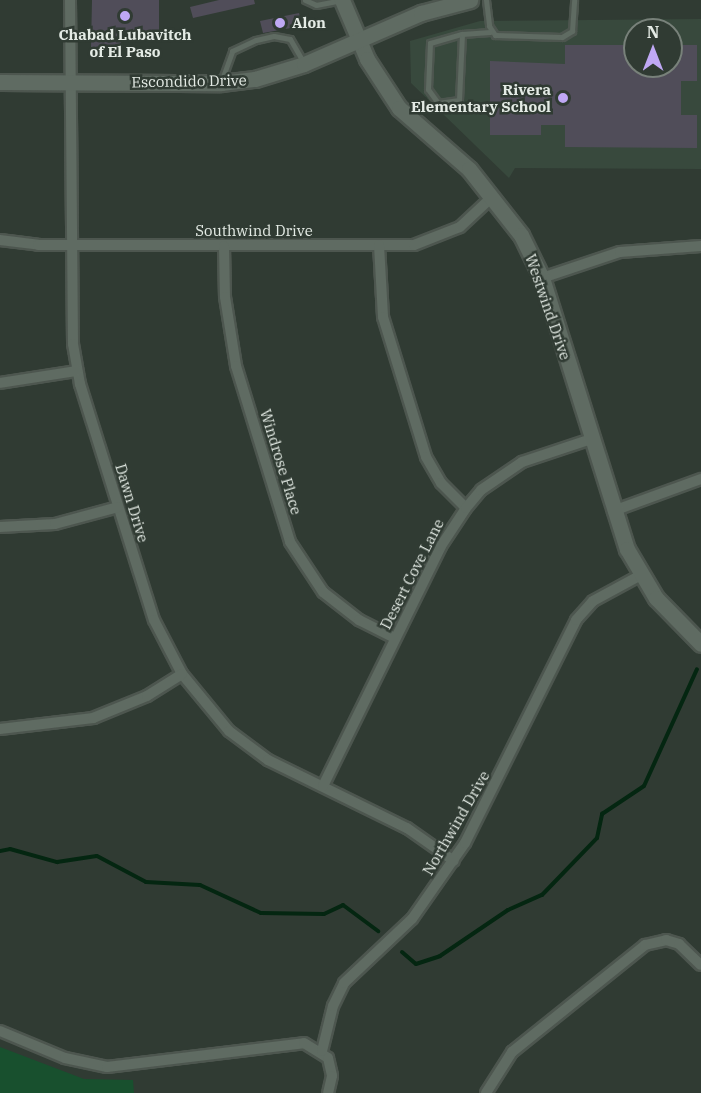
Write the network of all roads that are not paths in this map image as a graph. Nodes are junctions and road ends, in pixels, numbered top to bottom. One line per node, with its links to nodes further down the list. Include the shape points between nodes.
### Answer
1 (70, 0): 13 (street, Dawn Drive)
2 (305, 0): 3 (lane, via 316,5)
3 (342, 0): 10 (main road, Westwind Drive)
4 (486, 0): 8 (lane)
5 (574, 0): 8 (lane, via 568,35 502,36)
6 (462, 1): 7 (main road, Escondido Drive)
7 (427, 5): 10 (main road, Escondido Drive)
8 (490, 32): 9 (lane)
9 (462, 34): 9 (lane, via 430,43 428,89 438,103 459,100)
10 (358, 41): 11 (main road, Escondido Drive); 15 (main road, Westwind Drive, via 399,108)
11 (304, 64): 14 (main road, Escondido Drive); 14 (lane, via 290,39 274,36 232,51)
12 (0, 82): 13 (main road, Escondido Drive)
13 (71, 82): 14 (main road, Escondido Drive); 17 (street, Dawn Drive)
14 (221, 83)
15 (493, 196): 18 (street, Southwind Drive, via 449,233 414,245); 21 (main road, Westwind Drive, via 521,235)
16 (0, 240): 17 (street, Southwind Drive)
17 (70, 245): 19 (street, Southwind Drive); 22 (street, Dawn Drive)
18 (379, 245): 19 (street, Southwind Drive); 27 (street, via 383,317 426,457 441,483)
19 (224, 246): 31 (street, Windrose Place, via 225,297 236,366 290,542 323,592 359,620)
20 (701, 246): 21 (street, via 620,252)
21 (542, 278): 24 (main road, Westwind Drive)
22 (77, 371): 23 (street); 26 (street, Dawn Drive)
23 (0, 383)
24 (591, 439): 27 (street, Desert Cove Lane, via 522,462 481,490); 28 (main road, Westwind Drive)
25 (701, 479): 28 (street)
26 (118, 507): 29 (street, via 55,524); 33 (street, Dawn Drive, via 154,620)
27 (466, 508): 31 (street, Desert Cove Lane, via 441,546)
28 (613, 511): 30 (main road, Westwind Drive)
29 (0, 527)
30 (641, 575): 32 (main road, Westwind Drive, via 671,616); 36 (street, Northwind Drive, via 593,600 576,620)
31 (396, 638): 35 (street, Desert Cove Lane)
32 (701, 644)
33 (182, 674): 34 (street, via 147,696 93,718); 35 (street, Dawn Drive, via 206,705 248,746)
34 (0, 729)
35 (323, 786): 36 (street, Dawn Drive, via 407,828)
36 (454, 861): 39 (street, Northwind Drive, via 412,919 345,983 333,1006)
37 (701, 965): 41 (street, via 679,944 666,940 645,945 517,1047)
38 (0, 1031): 39 (street, via 64,1058 107,1067 304,1043)
39 (322, 1051): 40 (street, via 332,1067)
40 (328, 1093)
41 (486, 1093)

